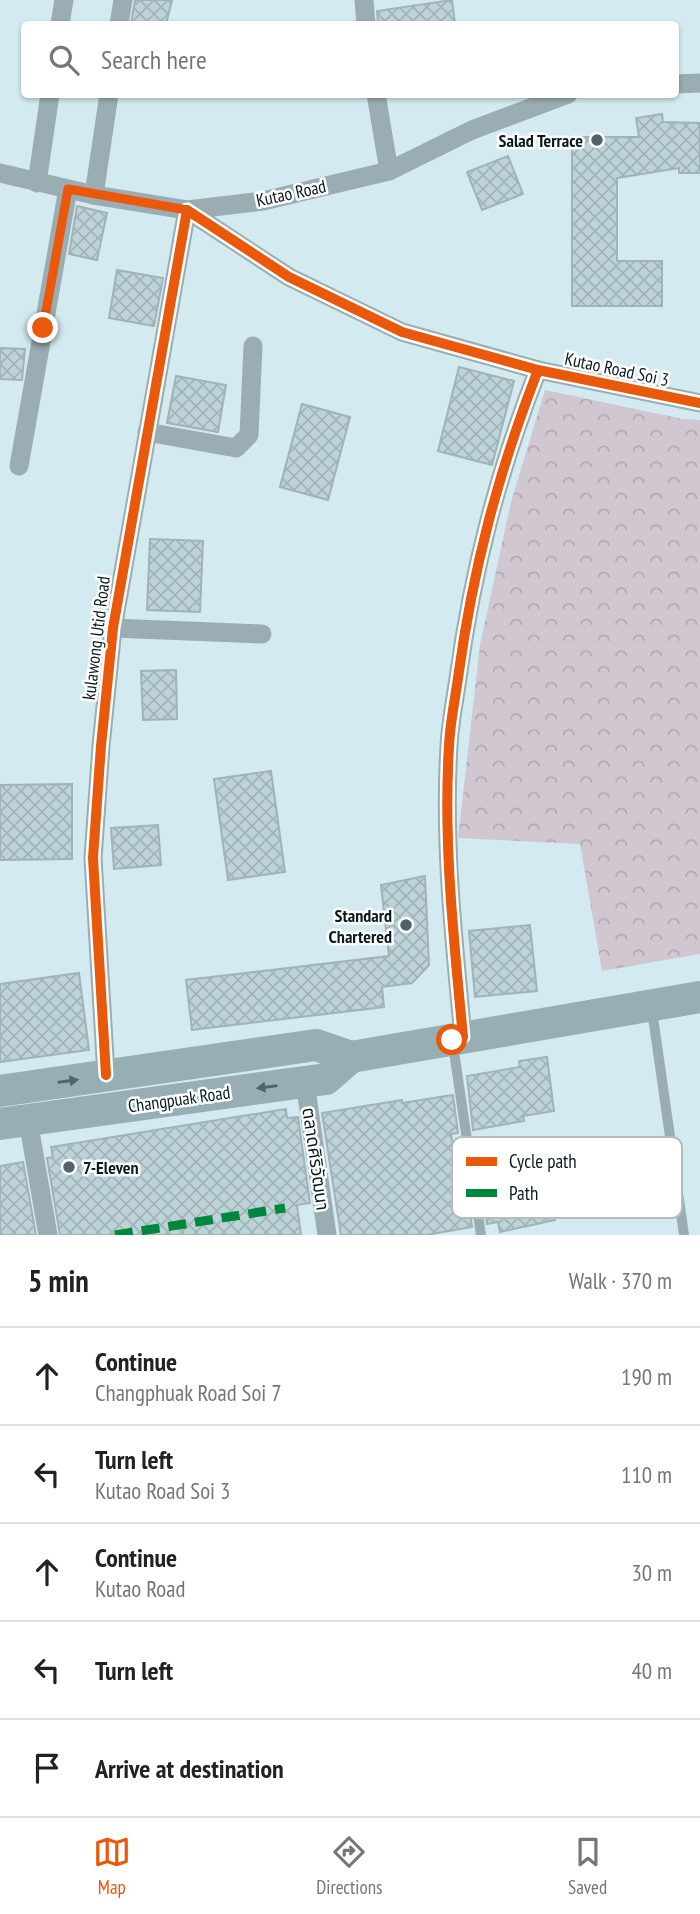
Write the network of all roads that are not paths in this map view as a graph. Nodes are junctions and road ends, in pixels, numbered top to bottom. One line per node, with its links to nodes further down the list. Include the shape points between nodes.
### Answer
1 (64, 0): 4 (street)
2 (123, 0): 5 (street)
3 (363, 0): 6 (street)
4 (60, 21)
5 (120, 21)
6 (366, 21)
7 (700, 83): 8 (street)
8 (679, 84)
9 (49, 98): 15 (street)
10 (108, 98): 17 (street)
11 (377, 98): 13 (street)
12 (558, 98): 13 (street, Kutao Road, via 472,130)
13 (388, 170): 18 (street, Kutao Road, via 263,201)
14 (0, 173): 15 (street, Kutao Road)
15 (37, 183): 16 (street, Kutao Road)
16 (68, 189): 17 (street, Kutao Road); 23 (street)
17 (94, 195): 18 (street, Kutao Road)
18 (187, 210): 20 (street, Kutao Road Soi 3, via 289,277 402,332); 22 (street, kulawong Utid Road)
19 (253, 346): 22 (street, via 249,435 236,447)
20 (538, 370): 21 (street, Kutao Road Soi 3); 28 (street, via 487,523 467,608 449,746 449,889)
21 (700, 403)
22 (148, 432): 24 (street, kulawong Utid Road)
23 (19, 466)
24 (113, 628): 25 (street); 30 (street, kulawong Utid Road, via 93,858)
25 (262, 635)
26 (700, 998): 27 (main road, Changpuak Road)
27 (651, 1006): 28 (main road, Changpuak Road); 35 (lane)
28 (458, 1039): 29 (main road, Changpuak Road); 34 (lane)
29 (351, 1057): 30 (main road, Changpuak Road, via 316,1045); 31 (main road, Changpuak Road, via 326,1079)
30 (106, 1076): 32 (main road, Changpuak Road, one-way to 30)
31 (305, 1082): 33 (main road, Changpuak Road, one-way to 33); 37 (street, ตลาดศิริวัฒนา)
32 (0, 1091)
33 (14, 1122): 36 (street)
34 (470, 1137)
35 (670, 1137)
36 (47, 1235)
37 (327, 1235)

